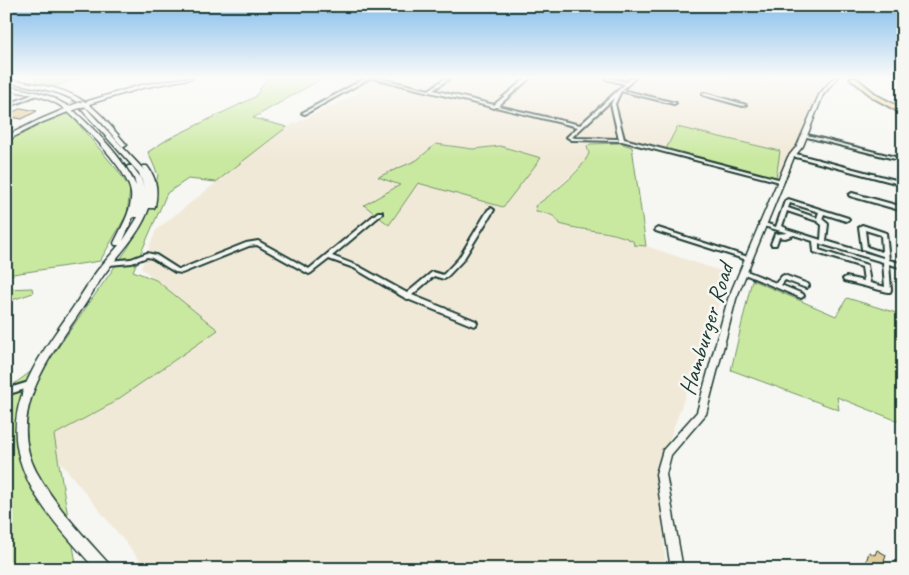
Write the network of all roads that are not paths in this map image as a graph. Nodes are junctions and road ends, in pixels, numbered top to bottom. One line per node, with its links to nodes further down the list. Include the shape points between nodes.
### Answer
1 (75, 105): 13 (main road); 15 (main road); 39 (main road, via 139,180 140,204 135,218); 39 (main road, via 138,167 147,183 145,209 138,224)
2 (319, 105): 11 (street)
3 (486, 105): 9 (street)
4 (497, 105): 9 (street)
5 (603, 105): 12 (street)
6 (613, 105): 16 (street)
7 (817, 105): 14 (street, Hamburger Road)
8 (890, 105): 10 (main road)
9 (494, 107): 12 (street)
10 (903, 112)
11 (304, 113)
12 (581, 126): 16 (street, via 569,137)
13 (6, 135)
14 (805, 135): 17 (street, Hamburger Road); 18 (street)
15 (6, 139)
16 (622, 140): 19 (street)
17 (794, 154): 19 (street, Hamburger Road); 20 (street)
18 (903, 160)
19 (780, 181): 29 (street, Hamburger Road)
20 (903, 184)
21 (852, 195): 23 (street)
22 (785, 209): 25 (street, via 788,201); 28 (street); 31 (street, via 779,226)
23 (903, 209)
24 (491, 210): 47 (street, via 461,259 444,277 432,274)
25 (822, 212): 27 (street); 28 (street)
26 (380, 213): 36 (street)
27 (846, 219)
28 (819, 220): 33 (street, via 825,224)
29 (762, 224): 31 (street); 38 (street, Hamburger Road)
30 (658, 230): 38 (street)
31 (791, 233): 32 (street); 34 (street, via 777,235)
32 (816, 241): 33 (street); 40 (street, via 816,251)
33 (823, 243): 35 (street)
34 (774, 244)
35 (865, 255): 37 (street); 40 (street)
36 (328, 257): 39 (street, via 309,272 254,242 182,271 154,256); 47 (street, via 356,267)
37 (885, 258): 37 (street, via 884,234 862,228 864,248); 41 (street); 44 (street, via 888,290)
38 (749, 259): 42 (street, Hamburger Road)
39 (109, 263): 50 (main road, via 47,352)
40 (865, 266): 44 (street)
41 (903, 266)
42 (744, 272): 45 (street); 53 (street, Hamburger Road, via 732,299 703,410 666,453 661,474)
43 (846, 279): 44 (street)
44 (867, 284)
45 (777, 286): 46 (street, via 784,277); 48 (street)
46 (806, 286)
47 (406, 296): 49 (street)
48 (801, 296)
49 (474, 323)
50 (29, 385): 51 (street); 52 (main road, via 22,422 25,461 36,483)
51 (6, 392)
52 (104, 569)
53 (677, 569)

